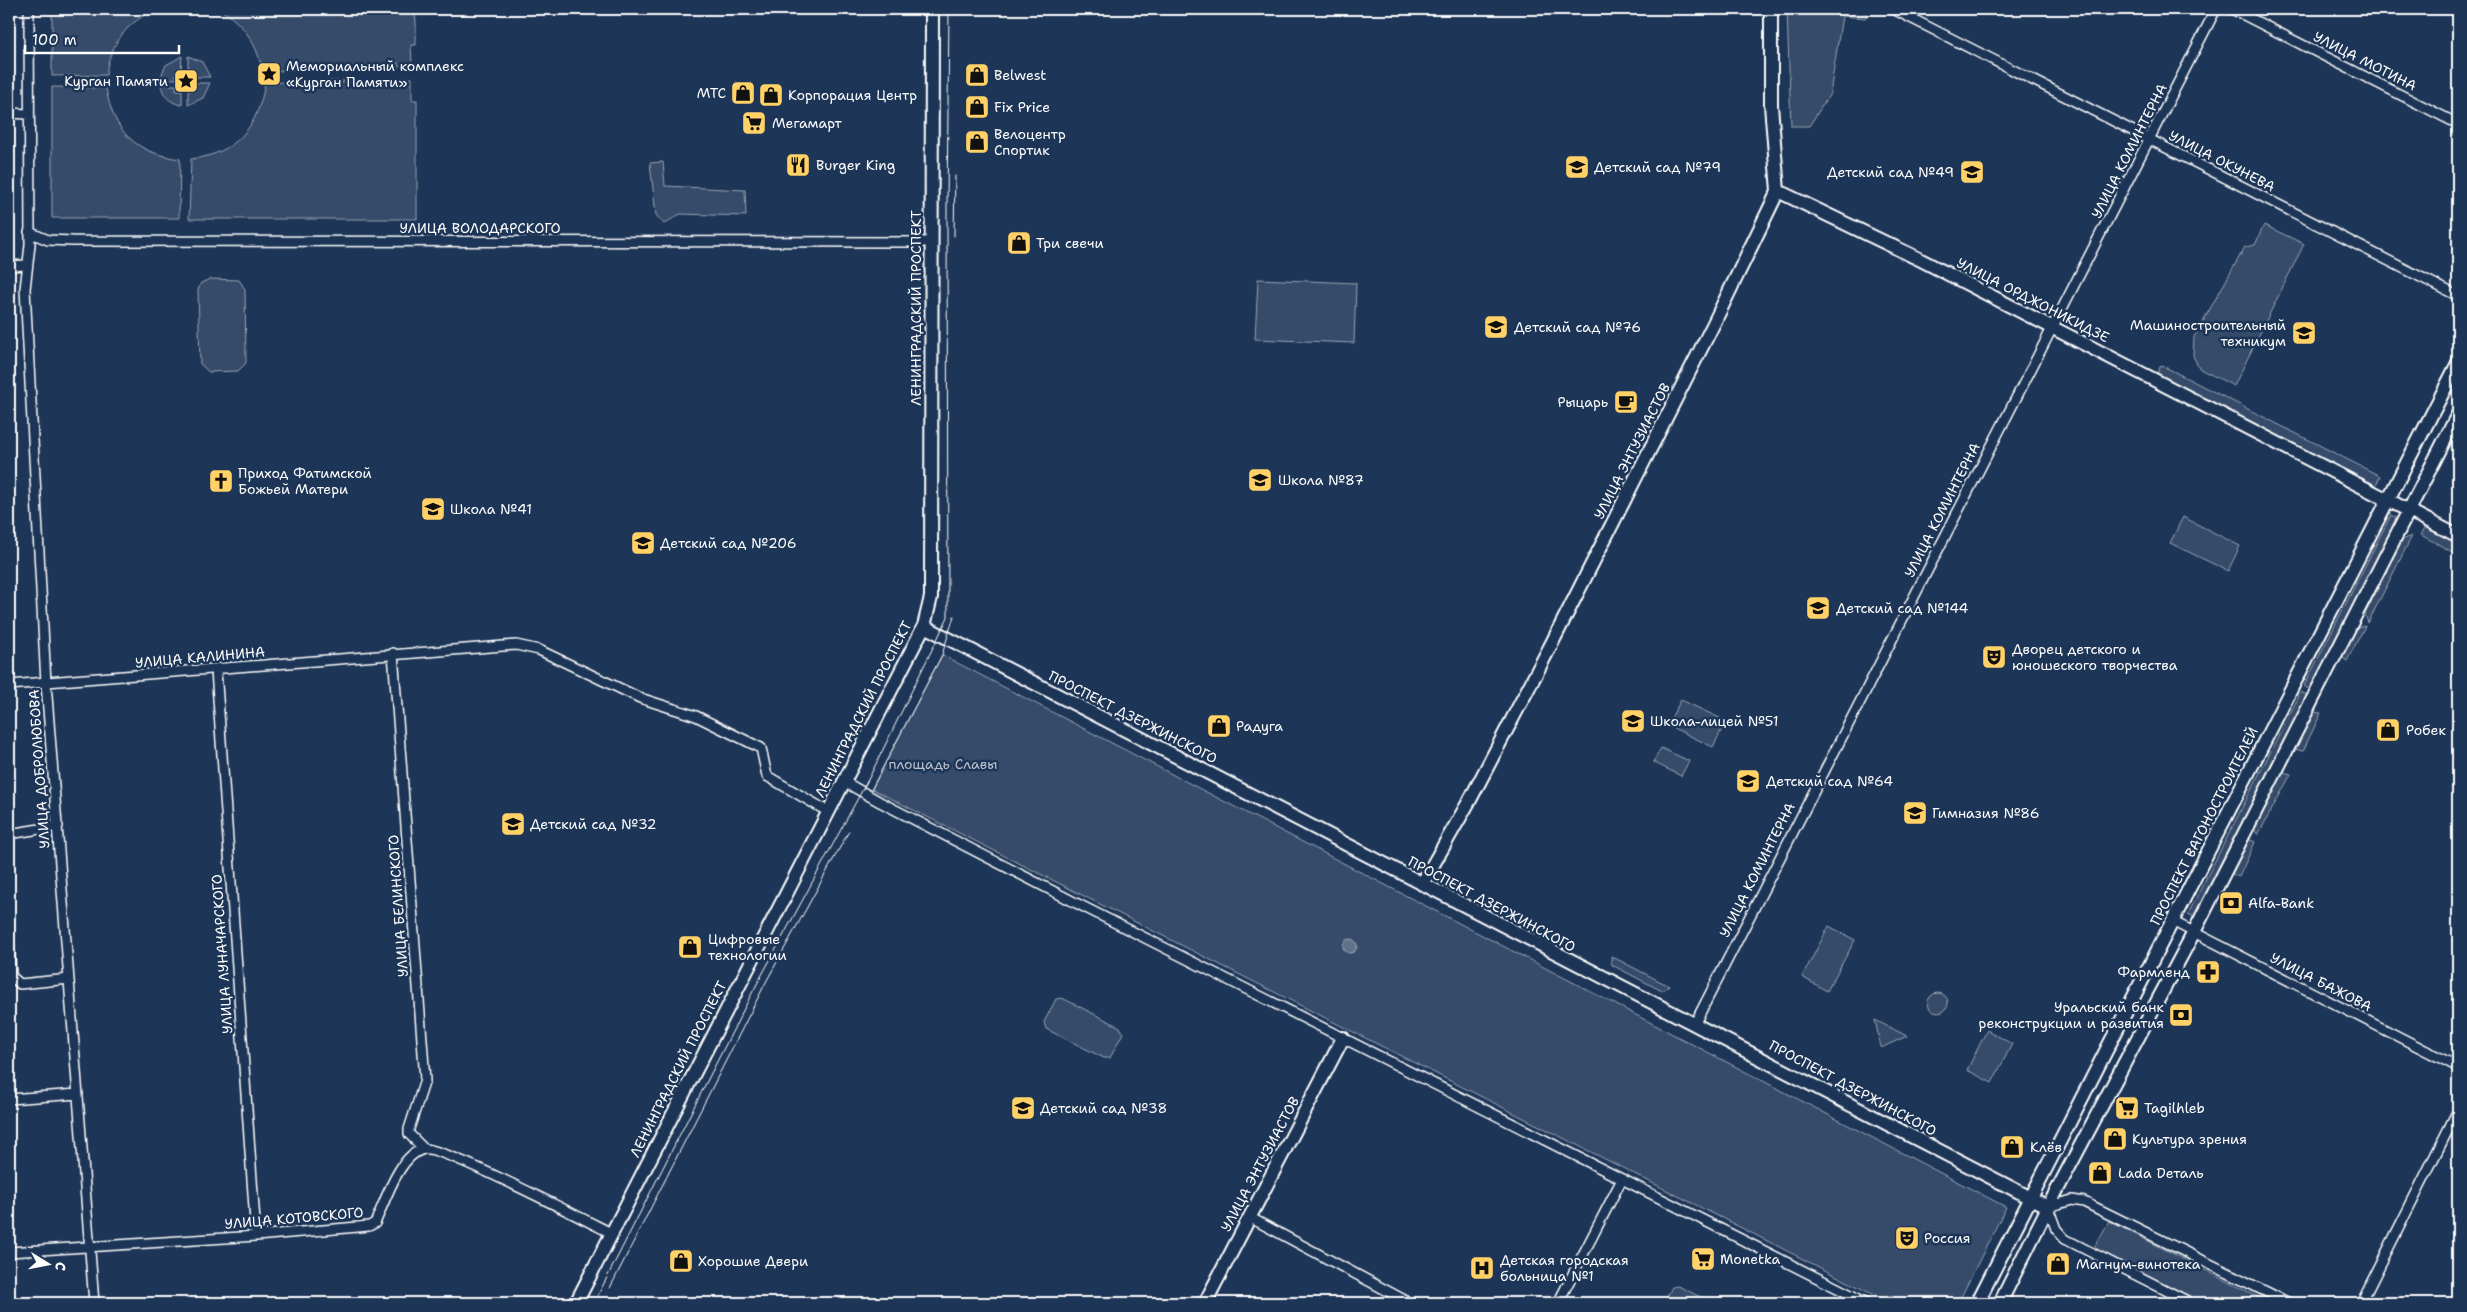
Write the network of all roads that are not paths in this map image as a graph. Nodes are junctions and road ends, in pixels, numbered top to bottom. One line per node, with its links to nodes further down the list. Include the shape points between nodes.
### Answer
1 (28, 9): 8 (street, УЛИЦА ДОБРОЛЮБОВА)
2 (932, 9): 13 (main road, ЛЕНИНГРАДСКИЙ ПРОСПЕКТ)
3 (1771, 9): 11 (main road, УЛИЦА ЭНТУЗИАСТОВ, via 1772,105)
4 (1893, 9): 10 (street, УЛИЦА ОКУНЕВА)
5 (2216, 9): 10 (street, УЛИЦА КОМИНТЕРНА)
6 (2232, 9): 9 (street, УЛИЦА МОТИНА)
7 (9, 113): 8 (street)
8 (29, 114): 12 (street, УЛИЦА ДОБРОЛЮБОВА)
9 (2458, 124)
10 (2150, 140): 16 (street, УЛИЦА ОКУНЕВА); 17 (street, УЛИЦА КОМИНТЕРНА)
11 (1778, 191): 17 (main road, УЛИЦА ОРДЖОНИКИДЗЕ); 32 (main road, УЛИЦА ЭНТУЗИАСТОВ, via 1552,643)
12 (29, 232): 13 (street, УЛИЦА ВОЛОДАРСКОГО, via 48,240); 14 (street, УЛИЦА ДОБРОЛЮБОВА)
13 (932, 242): 23 (main road, ЛЕНИНГРАДСКИЙ ПРОСПЕКТ, via 931,598)
14 (26, 265): 15 (street); 26 (street, УЛИЦА ДОБРОЛЮБОВА)
15 (9, 266)
16 (2458, 296)
17 (2054, 328): 20 (main road, УЛИЦА ОРДЖОНИКИДЗЕ); 37 (street, УЛИЦА КОМИНТЕРНА)
18 (2458, 363): 20 (main road, ПРОСПЕКТ ВАГОНОСТРОИТЕЛЕЙ)
19 (2458, 414): 21 (main road)
20 (2388, 500): 21 (main road, УЛИЦА ОРДЖОНИКИДЗЕ); 33 (main road, ПРОСПЕКТ ВАГОНОСТРОИТЕЛЕЙ)
21 (2409, 511): 22 (main road, УЛИЦА ОРДЖОНИКИДЗЕ); 34 (main road)
22 (2458, 536)
23 (924, 626): 28 (main road, ЛЕНИНГРАДСКИЙ ПРОСПЕКТ); 32 (main road, ПРОСПЕКТ ДЗЕРЖИНСКОГО)
24 (393, 653): 25 (street, УЛИЦА КАЛИНИНА); 29 (street, via 516,645 540,650 640,698 713,723 761,748 768,776); 43 (street, УЛИЦА БЕЛИНСКОГО, via 425,1080 408,1129)
25 (216, 670): 26 (street, УЛИЦА КАЛИНИНА); 49 (street, УЛИЦА ЛУНАЧАРСКОГО)
26 (46, 683): 27 (street, УЛИЦА КАЛИНИНА); 30 (street, УЛИЦА ДОБРОЛЮБОВА)
27 (9, 685)
28 (843, 781): 29 (main road, ЛЕНИНГРАДСКИЙ ПРОСПЕКТ); 38 (street, via 1063,897)
29 (827, 811): 48 (main road, ЛЕНИНГРАДСКИЙ ПРОСПЕКТ)
30 (58, 826): 31 (street); 36 (street, УЛИЦА ДОБРОЛЮБОВА)
31 (9, 834)
32 (1422, 884): 37 (main road, ПРОСПЕКТ ДЗЕРЖИНСКОГО)
33 (2172, 921): 34 (street, УЛИЦА БАЖОВА); 45 (main road, ПРОСПЕКТ ВАГОНОСТРОИТЕЛЕЙ)
34 (2194, 932): 39 (street, УЛИЦА БАЖОВА); 46 (main road)
35 (9, 941): 36 (street, via 10,976 20,984)
36 (69, 979): 40 (street, УЛИЦА ДОБРОЛЮБОВА)
37 (1694, 1024): 45 (main road, ПРОСПЕКТ ДЗЕРЖИНСКОГО)
38 (1343, 1038): 44 (street); 47 (main road, УЛИЦА ЭНТУЗИАСТОВ)
39 (2458, 1067)
40 (78, 1094): 41 (street); 50 (street, УЛИЦА ДОБРОЛЮБОВА)
41 (9, 1099)
42 (2458, 1110): 62 (street)
43 (424, 1150): 48 (street, via 460,1160); 49 (street, УЛИЦА КОТОВСКОГО, via 412,1156 400,1169 375,1223)
44 (1622, 1179): 56 (street); 57 (street)
45 (2029, 1198): 46 (main road, ПРОСПЕКТ ДЗЕРЖИНСКОГО); 58 (main road, ПРОСПЕКТ ВАГОНОСТРОИТЕЛЕЙ)
46 (2048, 1207): 59 (main road); 60 (street, via 2056,1228 2065,1239); 61 (street, via 2072,1200 2084,1202)
47 (1249, 1217): 54 (main road, УЛИЦА ЭНТУЗИАСТОВ); 55 (street)
48 (611, 1233): 53 (main road, ЛЕНИНГРАДСКИЙ ПРОСПЕКТ)
49 (256, 1236): 50 (street, УЛИЦА КОТОВСКОГО)
50 (89, 1246): 51 (street, УЛИЦА КОТОВСКОГО); 52 (street, УЛИЦА ДОБРОЛЮБОВА)
51 (9, 1252)
52 (94, 1303)
53 (576, 1303)
54 (1205, 1303)
55 (1410, 1303)
56 (1558, 1303)
57 (1867, 1303)
58 (1977, 1303)
59 (2000, 1303)
60 (2191, 1303)
61 (2289, 1303)
62 (2361, 1303)

